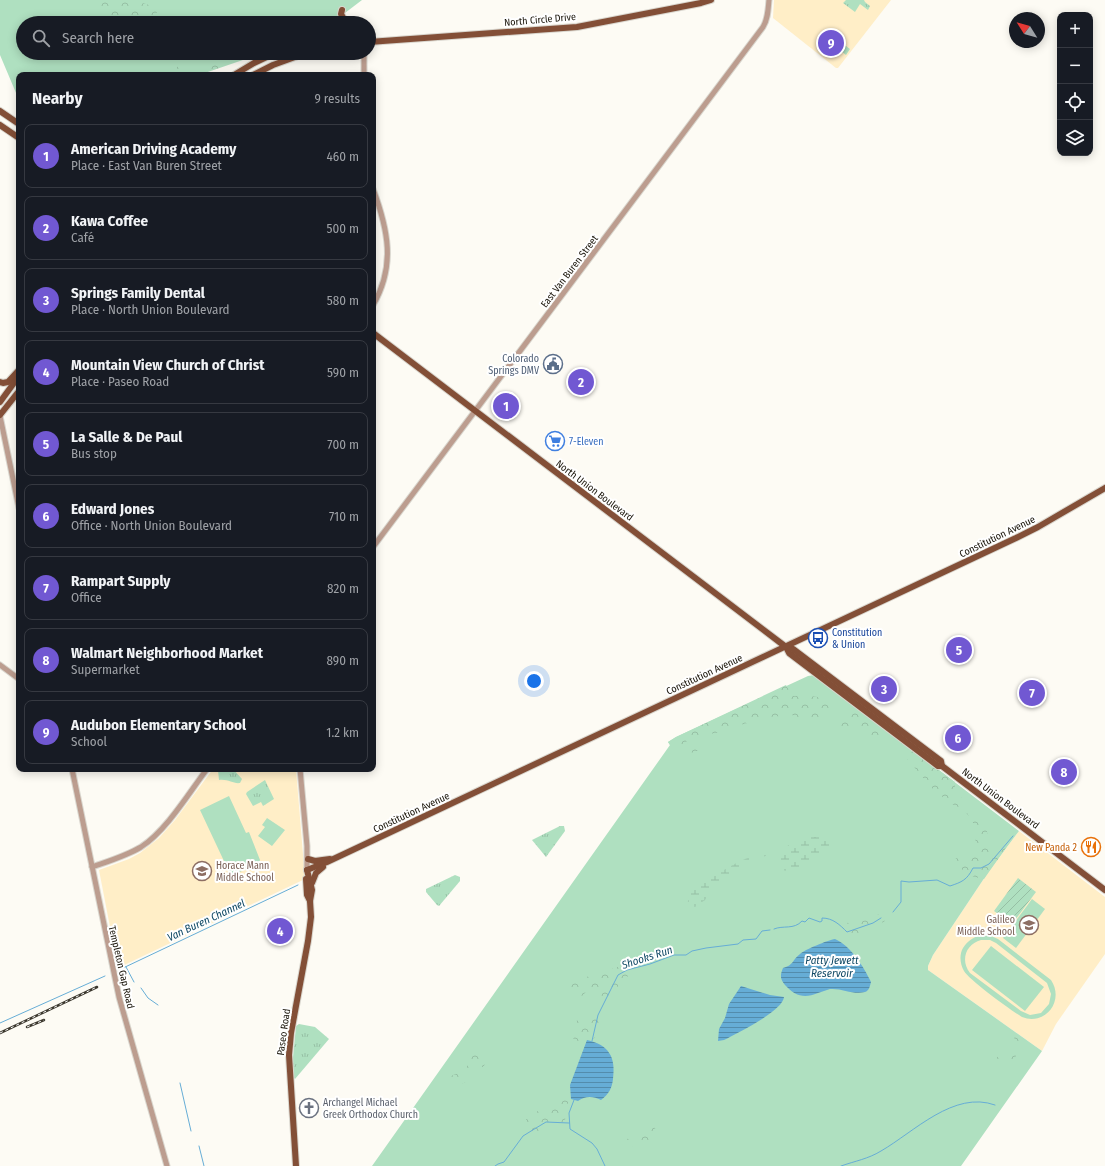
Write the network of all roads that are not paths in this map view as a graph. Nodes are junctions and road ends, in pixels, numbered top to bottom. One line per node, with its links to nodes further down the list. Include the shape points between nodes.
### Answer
1 (711, 0): 5 (main road, North Circle Drive, via 577,27)
2 (769, 0): 24 (street, East Van Buren Street, via 766,23)
3 (342, 10): 4 (main road)
4 (342, 16)
5 (376, 41)
6 (260, 60): 9 (main road)
7 (287, 60): 10 (main road)
8 (364, 60): 11 (street)
9 (239, 72)
10 (259, 72)
11 (364, 72)
12 (0, 111): 13 (main road)
13 (16, 122)
14 (0, 124): 15 (main road)
15 (16, 136)
16 (376, 198): 17 (street, via 384,222 388,255 383,282)
17 (376, 300)
18 (376, 335): 24 (main road, North Union Boulevard)
19 (16, 373): 21 (main road, via 8,382)
20 (16, 380): 23 (main road)
21 (0, 382)
22 (16, 395): 25 (main road)
23 (0, 402)
24 (475, 411): 28 (street, East Van Buren Street); 29 (main road, North Union Boulevard)
25 (0, 415): 27 (street)
26 (1105, 488): 29 (main road, Constitution Avenue, via 1030,532)
27 (16, 493)
28 (376, 543)
29 (786, 647): 36 (main road, Constitution Avenue); 41 (main road, North Union Boulevard, via 791,655)
30 (0, 665): 31 (street)
31 (16, 677)
32 (73, 772): 38 (street, Templeton Gap Road)
33 (205, 772): 38 (street, via 162,828 148,842 122,857)
34 (300, 772): 35 (street, Paseo Road)
35 (308, 859): 36 (main road); 39 (street, Paseo Road)
36 (335, 859): 37 (main road, Constitution Avenue)
37 (327, 862): 39 (main road, Constitution Avenue); 40 (main road, via 313,876)
38 (92, 867): 43 (street, Templeton Gap Road, via 119,997)
39 (307, 870): 40 (main road, Paseo Road); 42 (main road, Paseo Road, via 307,895)
40 (312, 890): 42 (main road, Paseo Road)
41 (1105, 890)
42 (310, 901): 44 (main road, Paseo Road, via 308,941 289,1056)
43 (167, 1166)
44 (296, 1166)

